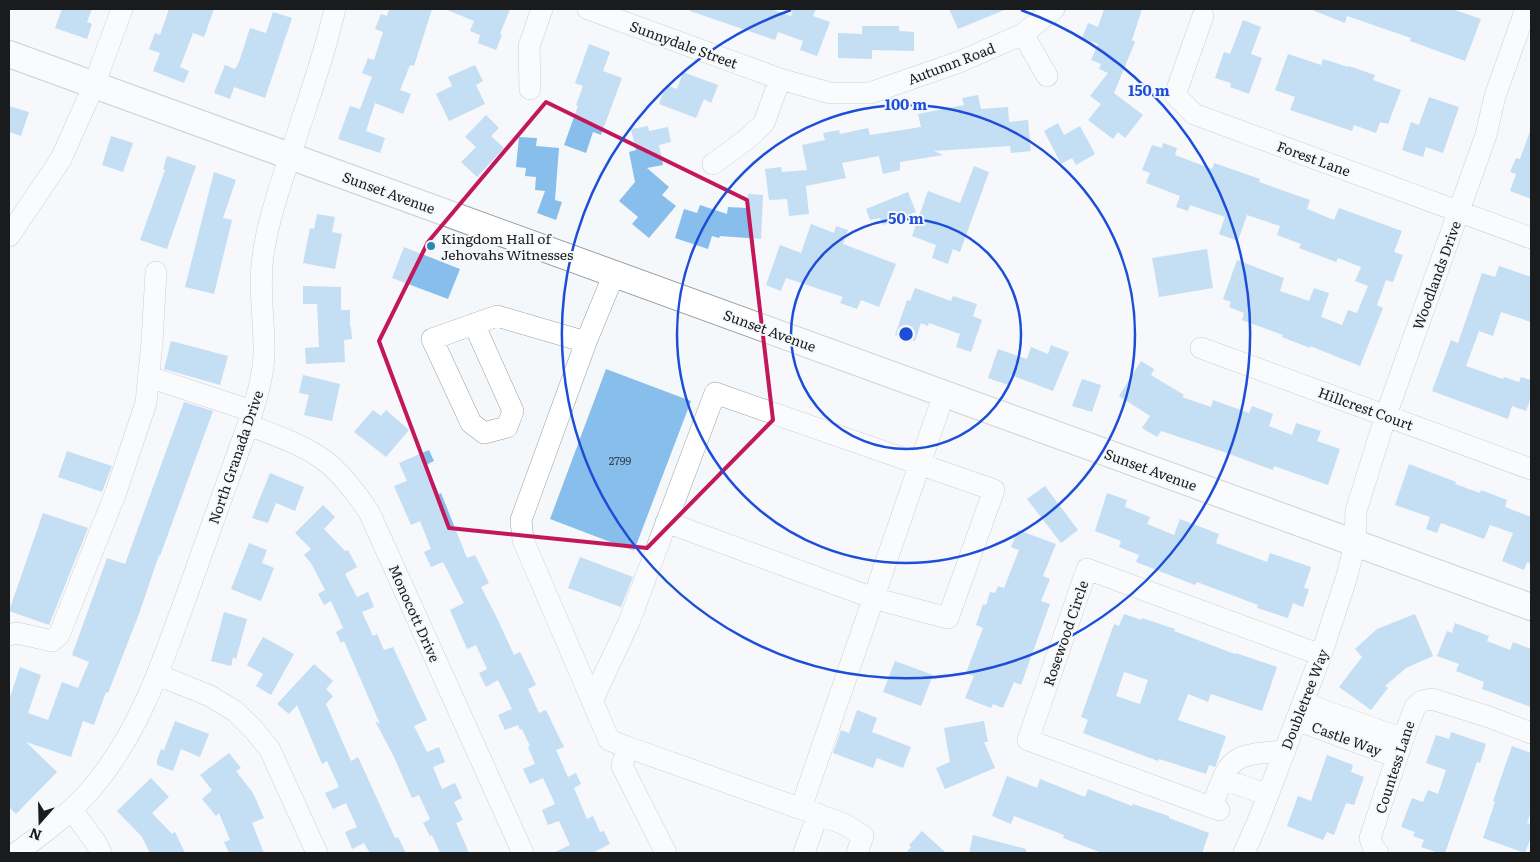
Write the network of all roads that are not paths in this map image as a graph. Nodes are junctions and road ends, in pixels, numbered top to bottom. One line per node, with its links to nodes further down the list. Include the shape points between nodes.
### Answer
1 (122, 9): 12 (street)
2 (335, 9): 14 (street, North Granada Drive, via 326,47)
3 (542, 9): 13 (street, via 530,46)
4 (588, 9): 11 (street, Sunnydale Street)
5 (1054, 9): 8 (street, Autumn Road)
6 (1526, 9): 16 (street, Woodlands Drive)
7 (1203, 16): 16 (street, Forest Lane, via 1175,94 1194,114)
8 (1023, 34): 10 (street); 11 (street, Autumn Road, via 959,62 870,93 830,93)
9 (9, 54): 12 (main road, Sunset Avenue)
10 (1047, 76)
11 (780, 79): 15 (street, via 764,123)
12 (94, 85): 14 (main road, Sunset Avenue); 17 (street, via 61,159)
13 (530, 89)
14 (290, 156): 20 (main road, Sunset Avenue); 27 (street, North Granada Drive, via 270,217 262,258 264,357)
15 (713, 164)
16 (1459, 212): 18 (street, Forest Lane); 26 (street, Woodlands Drive)
17 (9, 236)
18 (1531, 238)
19 (156, 272): 24 (street)
20 (614, 274): 22 (street); 25 (main road, Sunset Avenue)
21 (474, 324): 21 (street, via 432,339 470,423 484,433 507,427 513,411); 22 (street, via 496,316)
22 (586, 342): 37 (street, via 521,520 523,540)
23 (1201, 348): 26 (street, Hillcrest Court)
24 (149, 377): 27 (street, Monocott Drive); 34 (street, via 146,403 116,492 59,635 52,640 17,633)
25 (944, 394): 28 (street); 31 (main road, Sunset Avenue)
26 (1386, 415): 29 (street, Hillcrest Court); 31 (street, Woodlands Drive, via 1356,511)
27 (250, 418): 36 (street, North Granada Drive); 51 (street, Monocott Drive, via 328,463 353,488 369,512)
28 (920, 465): 30 (street, via 715,392); 32 (street); 32 (street, via 994,490 948,618)
29 (1531, 469)
30 (666, 522): 32 (street); 37 (street, via 629,622)
31 (1355, 543): 33 (main road, Sunset Avenue); 35 (street, Doubletree Way)
32 (874, 598): 46 (street)
33 (1531, 607)
34 (9, 635)
35 (1322, 655): 38 (street, Doubletree Way); 43 (street, Rosewood Circle, via 1087,569 1028,740 1216,809)
36 (158, 675): 45 (street, North Granada Drive, via 138,720 113,760); 50 (street, via 210,696 235,711 254,730 270,750)
37 (592, 701): 40 (street, via 609,740)
38 (1300, 712): 41 (street, Castle Way); 42 (street, Doubletree Way)
39 (1531, 733): 41 (street, Countess Lane, via 1432,699 1422,700 1415,707)
40 (628, 747): 46 (street); 52 (street, via 622,766)
41 (1400, 748): 47 (street, Countess Lane, via 1370,838)
42 (1285, 751): 43 (street, via 1250,754 1237,759); 44 (street, Doubletree Way)
43 (1223, 779): 44 (street)
44 (1268, 795): 55 (street, Doubletree Way)
45 (72, 810): 48 (street, North Granada Drive); 49 (street)
46 (809, 811): 53 (street); 54 (street, via 844,824 863,836)
47 (1376, 850)
48 (16, 853)
49 (101, 853)
50 (317, 853)
51 (523, 853)
52 (666, 853)
53 (804, 853)
54 (857, 853)
55 (1244, 853)

